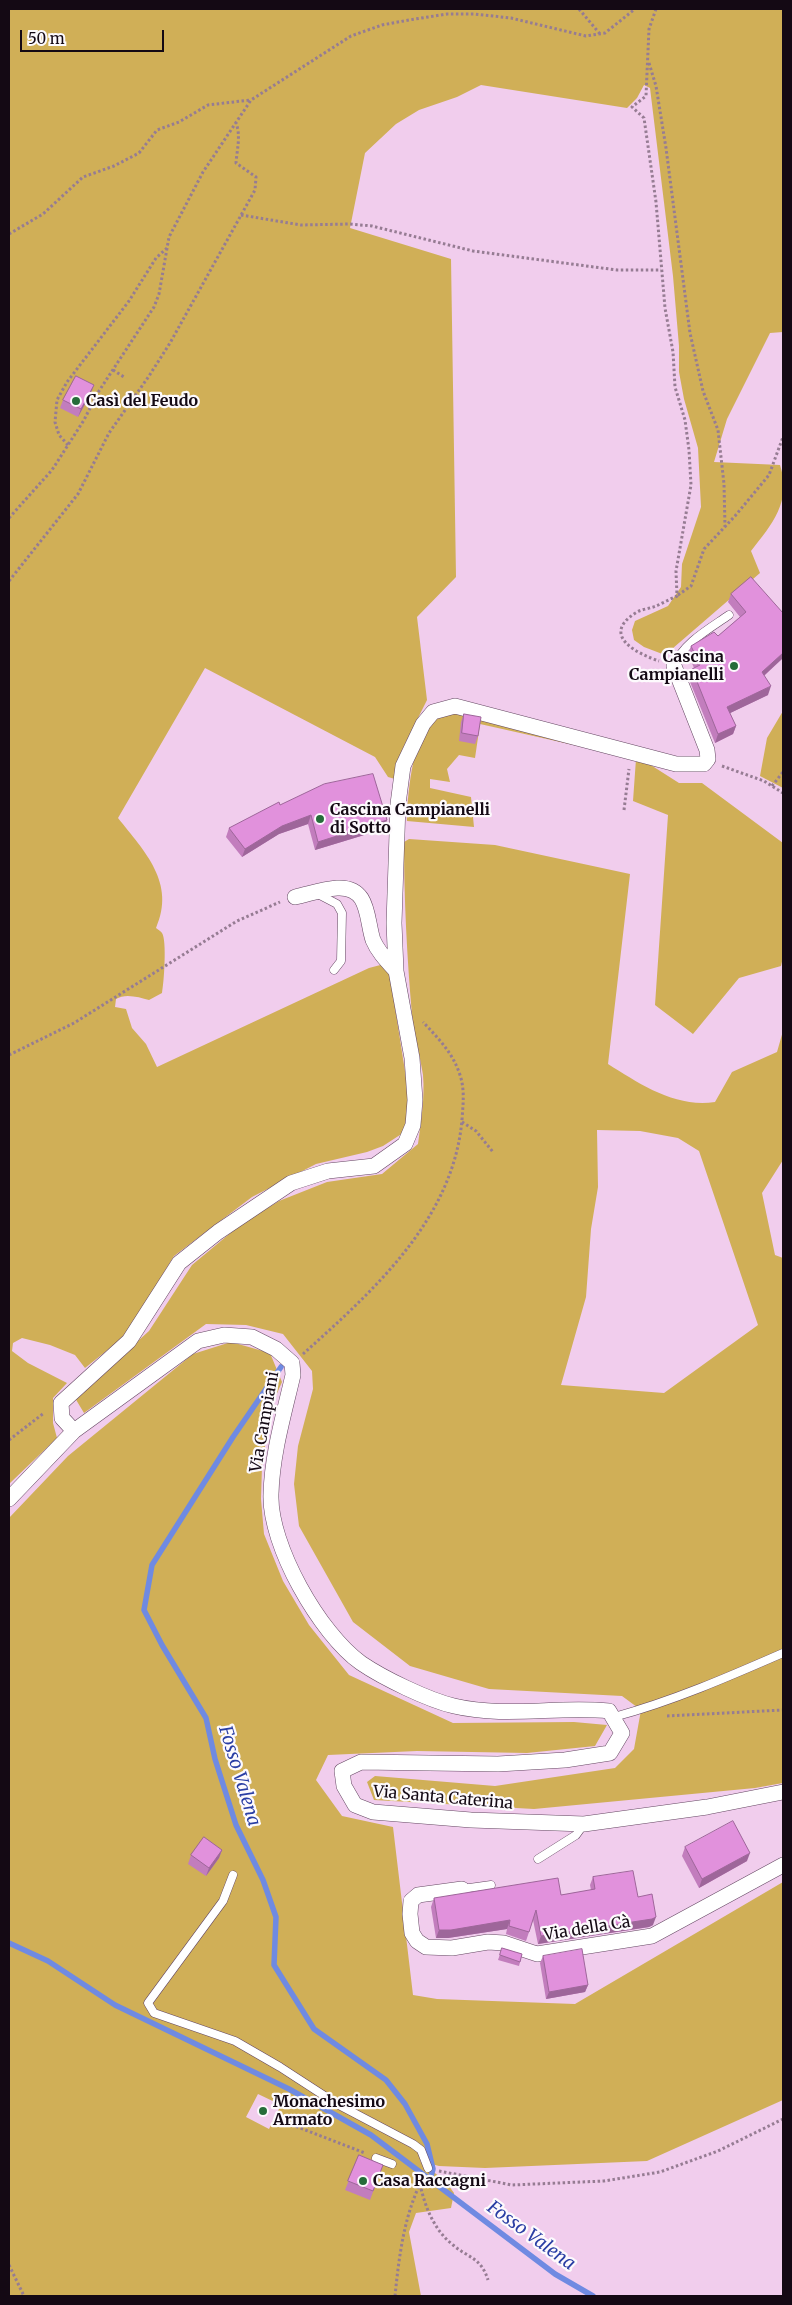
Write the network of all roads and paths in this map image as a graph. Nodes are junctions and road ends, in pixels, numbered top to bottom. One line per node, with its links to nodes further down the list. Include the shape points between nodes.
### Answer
1 (579, 9): 4 (path)
2 (635, 9): 4 (path)
3 (656, 9): 5 (path, via 649,29)
4 (600, 34): 6 (path, via 586,36 511,18 474,14 447,14 382,25 351,36)
5 (648, 59): 11 (path, via 646,96 632,107 644,118 656,202); 17 (path, via 666,148 690,333 703,391 718,430)
6 (251, 100): 7 (path); 9 (path, via 208,105 179,122 156,130 139,152 114,166 83,177 43,214)
7 (236, 123): 8 (path, via 240,134 236,163 256,177 255,190); 10 (path, via 204,172 169,237)
8 (242, 215): 11 (path, via 301,225 372,226 473,251 617,270); 18 (path, via 170,343 109,433 78,494)
9 (9, 234)
10 (167, 247): 12 (path, via 154,308); 15 (path, via 56,400 55,422 59,435)
11 (660, 270): 19 (path, via 675,387 685,420 691,485 676,571)
12 (113, 370): 13 (path); 15 (path)
13 (124, 377)
14 (783, 437): 17 (path, via 769,475)
15 (68, 445): 16 (path, via 48,476)
16 (9, 518)
17 (725, 527): 19 (path, via 704,549 691,586)
18 (9, 581)
19 (677, 596): 21 (path, via 635,613 624,622 620,634 623,641 639,654)
20 (729, 615): 21 (lane, via 701,634)
21 (674, 666): 23 (street)
22 (631, 751): 23 (street, via 692,766 704,764); 27 (path); 31 (street, via 455,706 433,712 422,724 403,766 398,804 394,923)
23 (708, 758): 25 (path)
24 (783, 772): 25 (path)
25 (772, 786): 26 (path)
26 (783, 792)
27 (624, 810)
28 (316, 893): 29 (street); 30 (lane, via 337,904 342,913 341,961); 31 (street, via 339,888 358,895 365,903 373,940)
29 (295, 898): 33 (path, via 237,921 74,1023)
30 (334, 970)
31 (396, 971): 32 (street)
32 (402, 1001): 34 (path, via 444,1044 460,1073 464,1092); 38 (street, via 415,1100 413,1126 405,1144 374,1166 328,1171 291,1183 218,1232 179,1263 129,1341 61,1404 62,1418)
33 (9, 1055)
34 (462, 1122): 35 (path, via 476,1131); 36 (path, via 448,1182 408,1250 361,1302)
35 (493, 1152)
36 (296, 1360): 38 (street, Via Campiani, via 252,1337 224,1335 198,1341); 43 (street, Via Campiani, via 274,1458 270,1496 280,1548 328,1632 361,1663 407,1688 453,1706 505,1712 598,1710 609,1711)
37 (39, 1417): 39 (path)
38 (74, 1431): 40 (street, Via Campiani)
39 (9, 1440)
40 (9, 1499)
41 (783, 1653): 43 (lane, via 702,1688)
42 (783, 1710): 44 (path)
43 (614, 1717): 46 (street, Via Santa Caterina, via 622,1733 610,1753 565,1760 498,1764 373,1760 342,1771 344,1786 355,1805 373,1812)
44 (657, 1718)
45 (783, 1792): 46 (street, Via Santa Caterina, via 707,1807)
46 (584, 1824): 47 (lane, via 576,1835)
47 (538, 1859)
48 (783, 1865): 51 (street, Via della Cà, via 652,1936 537,1954 504,1943 488,1942 452,1948 426,1946 417,1941 412,1932 411,1901 418,1895)
49 (233, 1875): 56 (lane, via 223,1901 148,2003 154,2013 235,2041 337,2104 413,2144 421,2150)
50 (491, 1885): 51 (lane)
51 (462, 1890)
52 (783, 2120): 57 (path, via 718,2151 660,2172 604,2181 512,2185)
53 (282, 2121): 54 (path)
54 (376, 2158): 55 (lane)
55 (392, 2164)
56 (428, 2168)
57 (440, 2171)
58 (9, 2265): 60 (path)
59 (488, 2280): 61 (path, via 477,2260 453,2246 433,2222 420,2184 409,2210)
60 (24, 2296)
61 (395, 2296)

